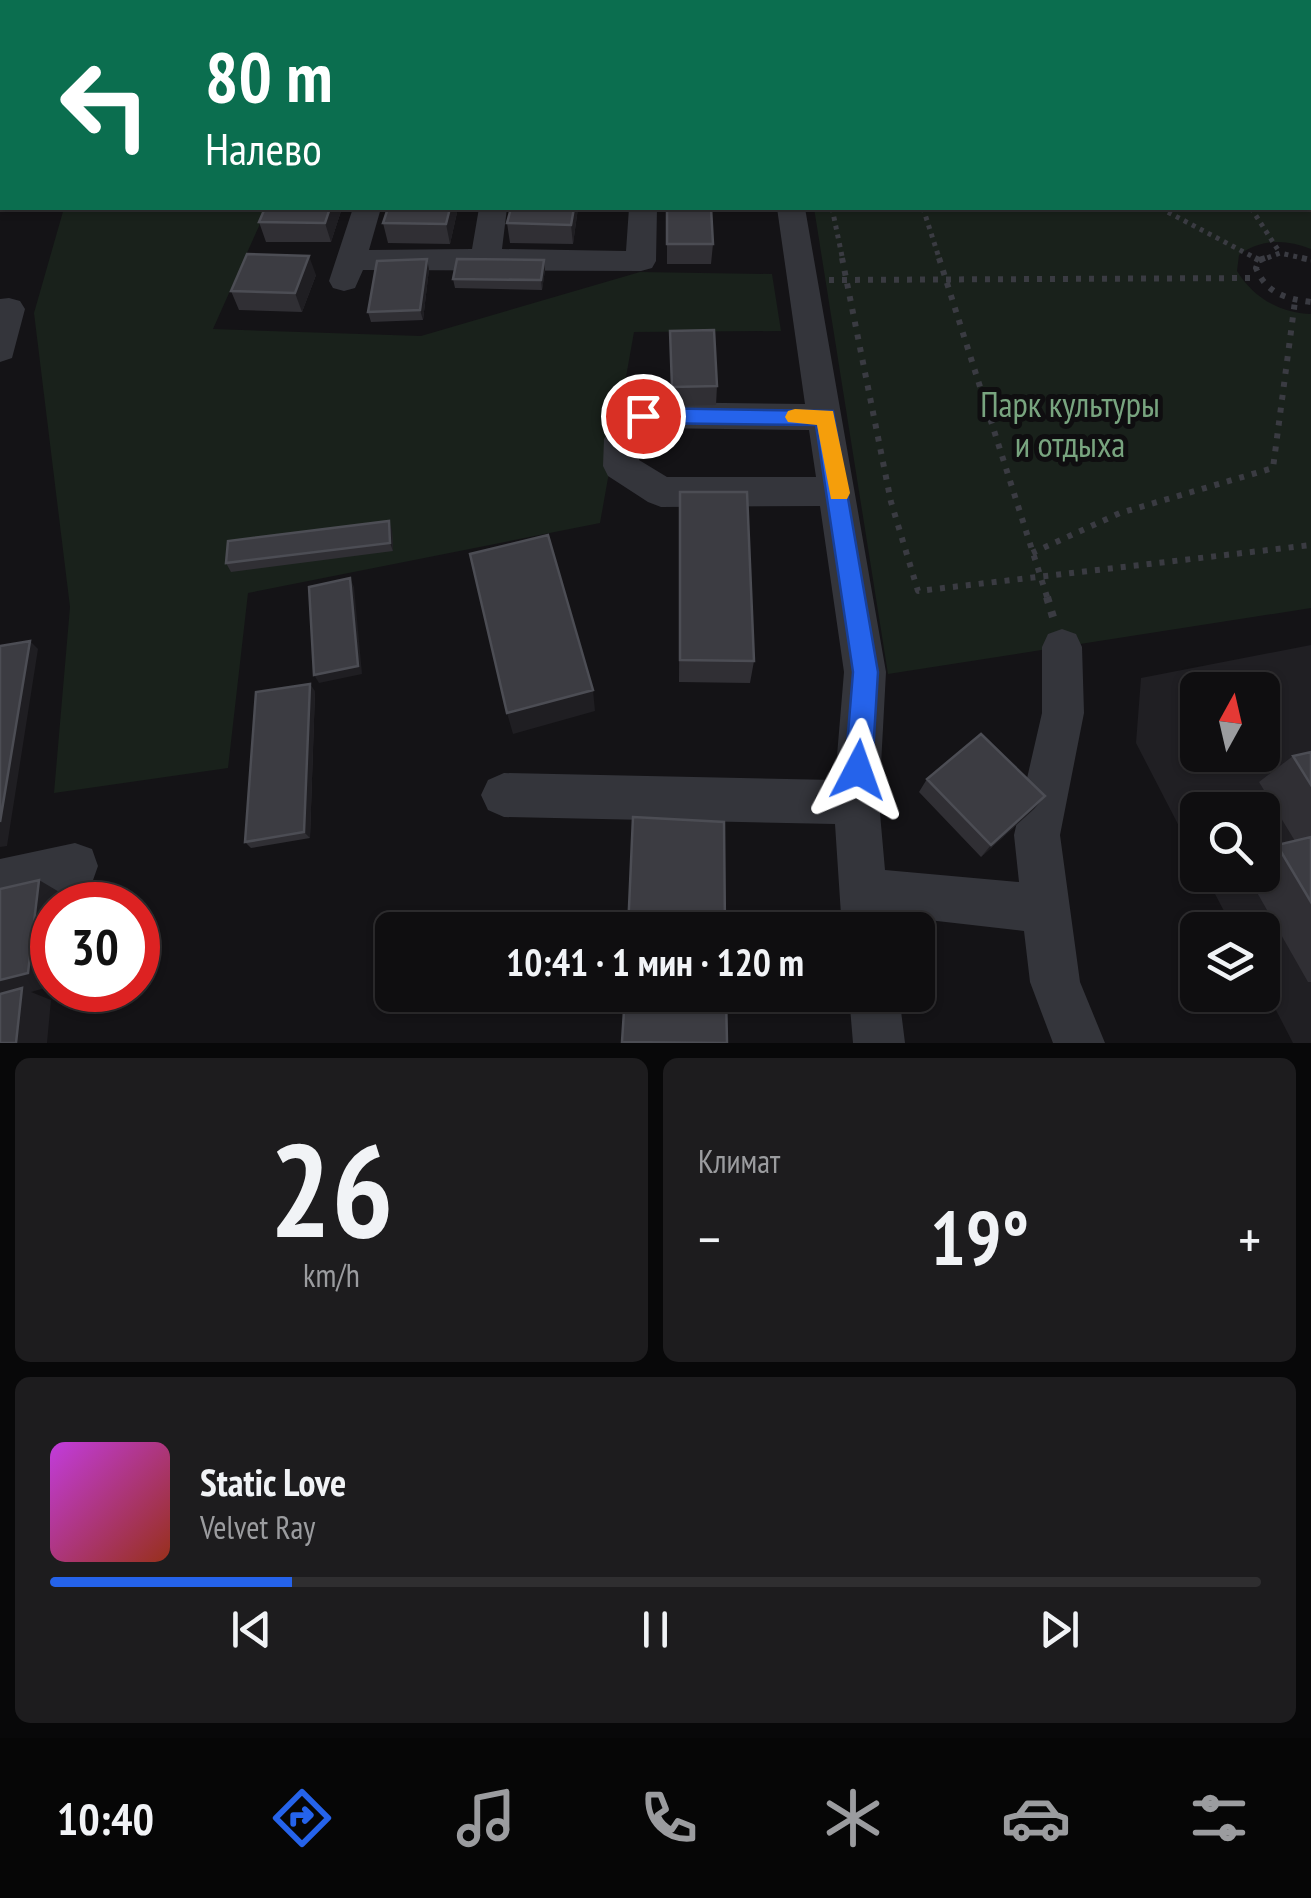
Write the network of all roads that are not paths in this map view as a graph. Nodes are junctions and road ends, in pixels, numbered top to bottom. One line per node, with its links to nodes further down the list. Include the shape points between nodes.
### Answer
1 (366, 210): 5 (street, via 348,271)
2 (493, 210): 5 (street)
3 (643, 210): 5 (street, via 641,261)
4 (791, 210): 8 (street)
5 (485, 258)
6 (0, 310): 7 (street, via 10,309)
7 (0, 350)
8 (826, 417): 9 (street); 9 (street, via 643,416 622,439 621,466 661,492)
9 (838, 491): 12 (street, via 865,672)
10 (1062, 647): 15 (street, via 1062,713 1037,836)
11 (504, 794): 12 (street)
12 (856, 802): 16 (street)
13 (76, 866): 14 (street)
14 (0, 883)
15 (1046, 909): 16 (street, via 902,893); 19 (street, via 1055,982)
16 (864, 912)
17 (876, 1012): 18 (street)
18 (879, 1043)
19 (1079, 1043)

